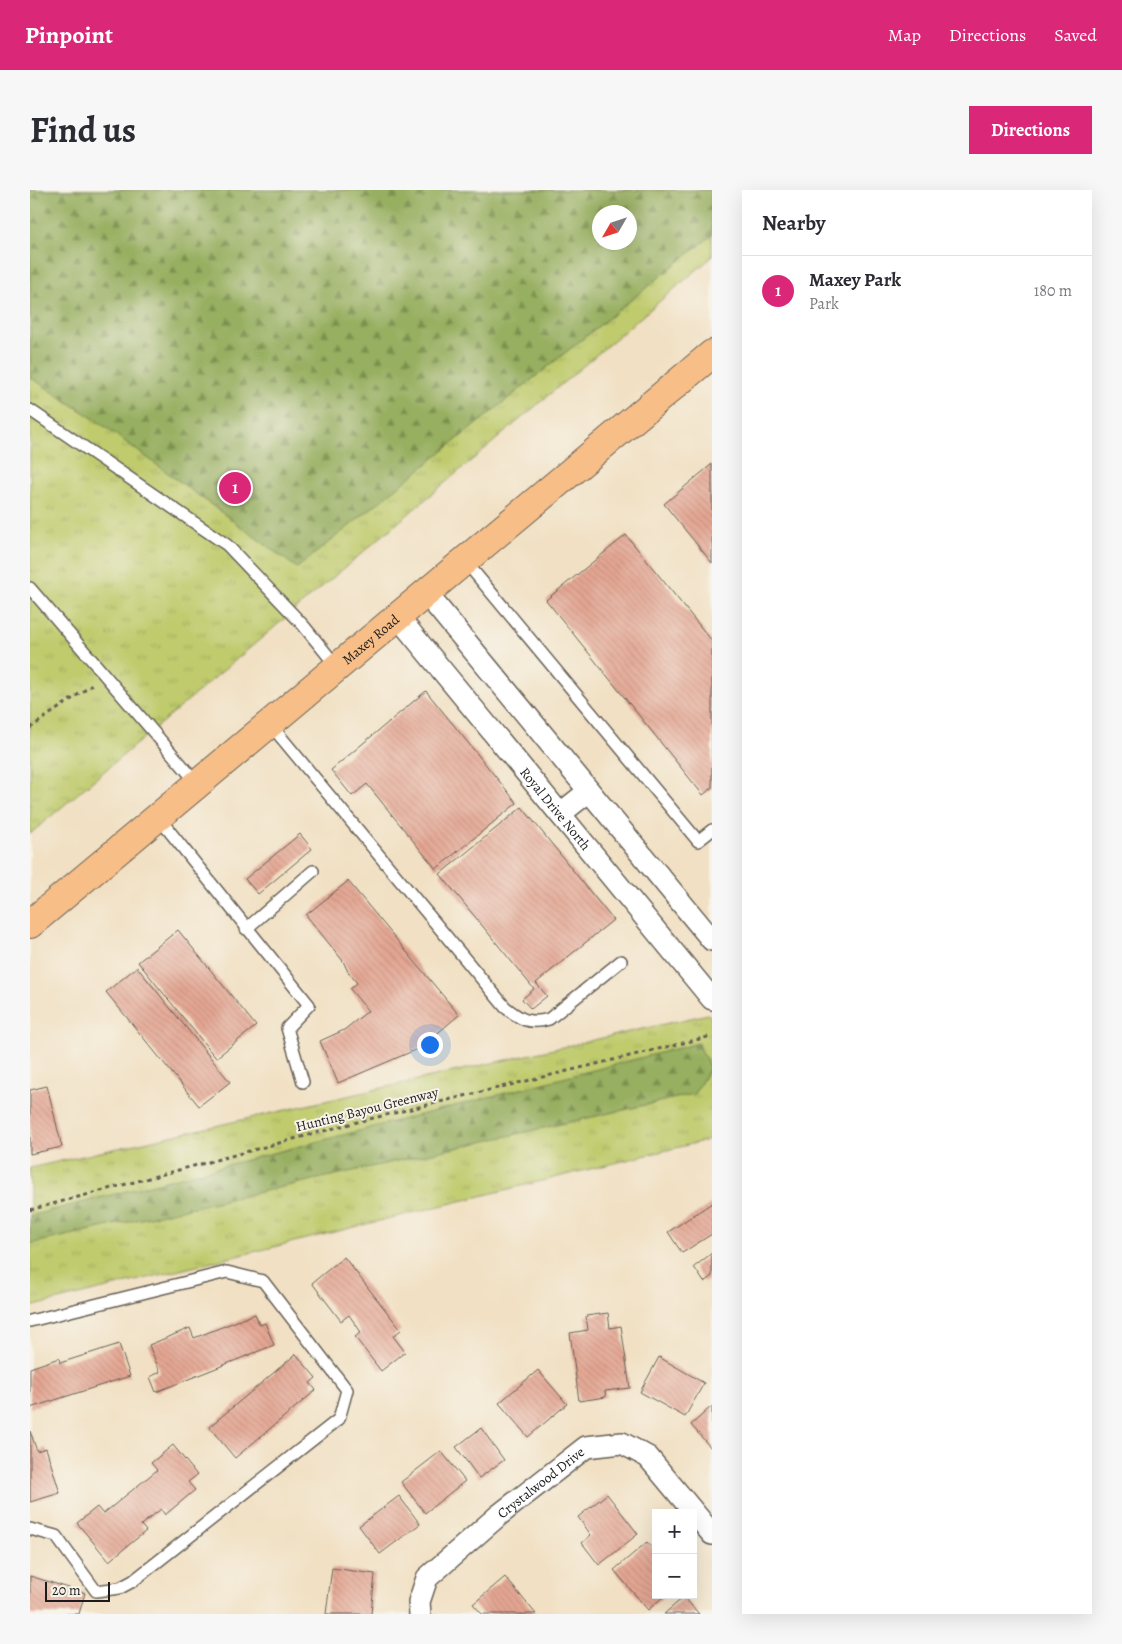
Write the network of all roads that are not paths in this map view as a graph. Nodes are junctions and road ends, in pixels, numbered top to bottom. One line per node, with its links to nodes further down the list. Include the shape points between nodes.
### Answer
1 (712, 354): 3 (main road, Maxey Road)
2 (30, 410): 7 (lane, via 227,545 304,625)
3 (464, 561): 5 (main road, Maxey Road); 13 (lane, via 698,840)
4 (30, 588): 9 (lane)
5 (426, 593): 6 (main road, Maxey Road); 10 (street)
6 (398, 617): 7 (main road, Maxey Road); 11 (street, Royal Drive North)
7 (338, 668): 8 (main road, Maxey Road)
8 (270, 724): 9 (main road, Maxey Road); 18 (lane, via 504,1007 520,1020 536,1023 549,1019)
9 (198, 784): 12 (main road, Maxey Road)
10 (589, 791): 11 (street); 17 (street)
11 (560, 814): 19 (street, Royal Drive North)
12 (158, 818): 15 (main road, Maxey Road); 16 (lane)
13 (712, 830)
14 (313, 871): 16 (lane)
15 (30, 924)
16 (246, 929): 20 (lane, via 309,1005 287,1028)
17 (712, 940)
18 (621, 962)
19 (712, 999)
20 (304, 1082)
21 (30, 1321): 22 (lane, via 227,1272 263,1281 347,1390 339,1418 120,1588 96,1592 56,1536)
22 (30, 1529)
23 (712, 1534): 24 (street, Crystalwood Drive, via 648,1457 622,1443 586,1447 498,1515 428,1578 419,1602)
24 (420, 1614)

